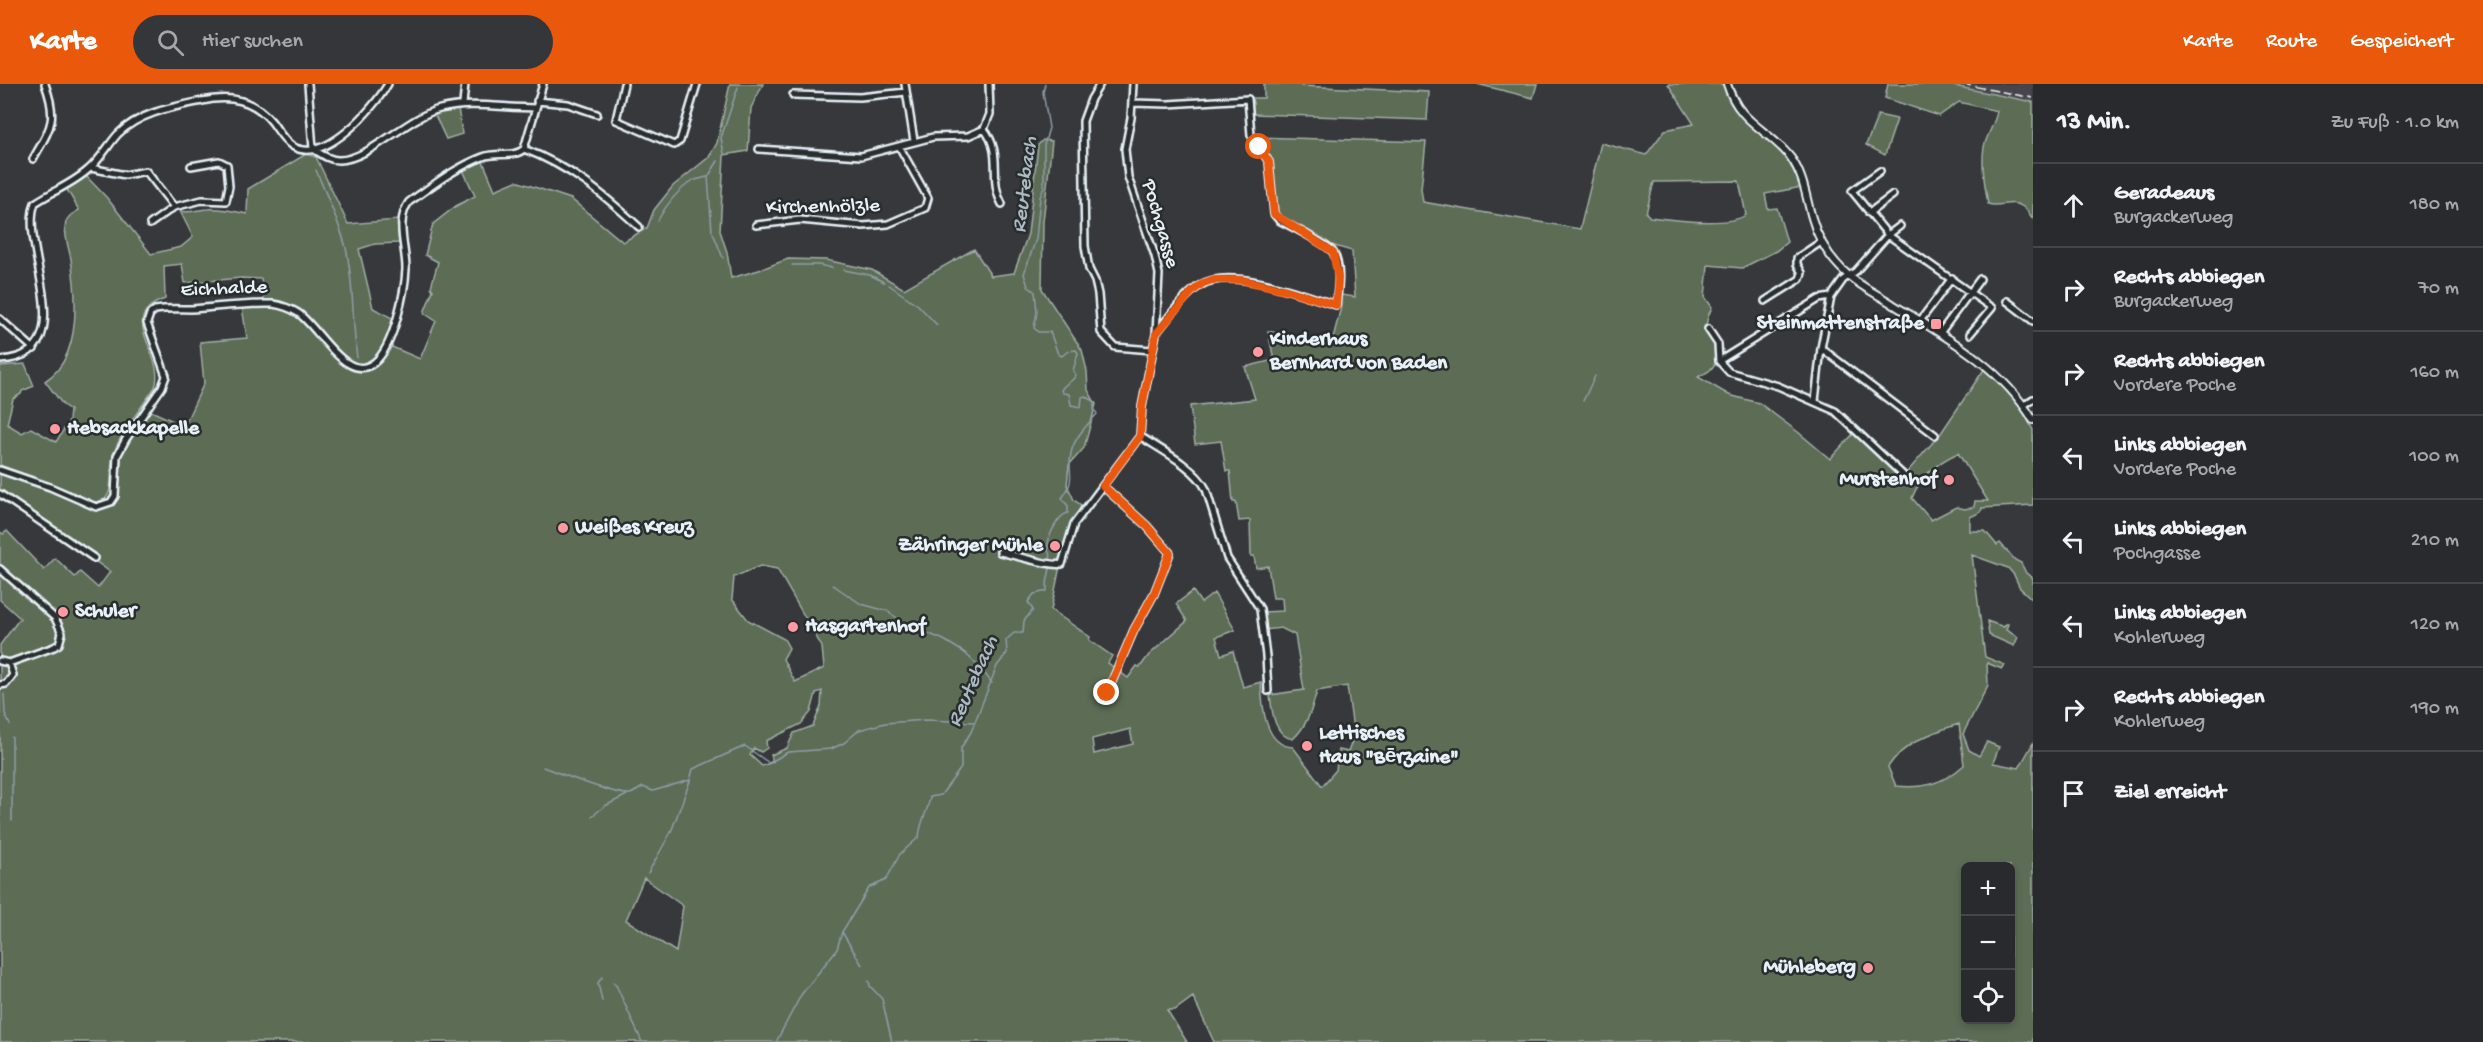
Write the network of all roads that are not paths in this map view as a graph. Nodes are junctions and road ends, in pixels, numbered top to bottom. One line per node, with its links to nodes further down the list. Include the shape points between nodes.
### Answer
1 (45, 84): 25 (street, via 52,118)
2 (308, 84): 22 (street)
3 (388, 84): 22 (street, via 358,123 342,136)
4 (465, 84): 16 (street)
5 (543, 84): 17 (street)
6 (624, 84): 7 (street, via 616,120 674,145 680,141)
7 (697, 84)
8 (905, 84): 13 (street)
9 (989, 84): 19 (street, via 990,114)
10 (1100, 84): 55 (street, via 1083,121 1082,170 1085,246 1098,294 1101,332 1115,347)
11 (1133, 84): 15 (street, Pochgasse)
12 (1727, 84): 38 (street, via 1733,102 1745,118 1788,154 1797,167)
13 (906, 92): 14 (street, via 860,97); 20 (street)
14 (793, 95)
15 (1132, 103): 51 (street, Pochgasse, via 1125,149 1128,177 1159,274); 51 (street, via 1248,99 1251,135 1269,162 1274,214 1333,252 1338,278 1336,305 1255,282 1212,280 1192,292)
16 (463, 104): 17 (street); 22 (street, via 426,114 346,159 332,159)
17 (536, 104): 18 (street, via 568,104); 23 (street)
18 (597, 114)
19 (984, 129): 20 (street, via 968,136 933,136); 30 (street, via 996,149 998,196)
20 (914, 141): 21 (street)
21 (899, 146): 24 (street, via 850,157); 34 (street, Kirchenhölzle, via 928,198 925,208 888,224 800,220)
22 (313, 149): 27 (street, via 291,146 260,109 238,99 222,98 166,109 132,122)
23 (524, 149): 35 (street, via 578,175); 64 (street, Eichhalde, via 516,154 489,155 456,170 409,202 402,220 404,283 390,338 374,363 359,367 347,364 298,313 274,304 154,310 147,323 166,376 117,456 115,496 111,502 96,507)
24 (759, 149)
25 (33, 159)
26 (191, 166): 31 (street, via 219,161 227,165 228,198)
27 (91, 168): 31 (street, via 125,175 146,171); 54 (street, via 35,203 32,221 44,305 41,337)
28 (1880, 171): 32 (street, via 1852,191)
29 (1893, 195): 32 (street)
30 (1002, 204)
31 (174, 207): 33 (street)
32 (1869, 214): 37 (street)
33 (150, 224)
34 (756, 225)
35 (639, 226)
36 (1900, 226): 37 (street)
37 (1888, 236): 39 (street); 40 (street)
38 (1821, 241): 39 (street); 44 (street, via 1797,258 1800,279)
39 (1849, 276): 43 (street); 47 (street)
40 (1952, 278): 42 (street); 47 (street)
41 (1980, 279): 42 (street)
42 (1970, 292): 50 (street); 52 (street, via 1992,308)
43 (1831, 297): 53 (street); 57 (street, via 1819,299)
44 (1765, 301)
45 (2007, 301): 48 (street)
46 (0, 319): 54 (street)
47 (1920, 321): 50 (street)
48 (2033, 321)
49 (1708, 329): 57 (street, via 1718,344)
50 (1940, 333): 60 (street, via 1990,369)
51 (1156, 334): 55 (street, Pochgasse)
52 (1970, 334)
53 (1821, 348): 59 (street); 62 (street)
54 (34, 349): 56 (street, via 17,358)
55 (1152, 350): 63 (street, Pochgasse)
56 (0, 360)
57 (1719, 361): 59 (street, via 1729,372)
58 (2033, 399): 60 (street)
59 (1815, 401): 65 (street, via 1835,411)
60 (2024, 405): 61 (street)
61 (2033, 420)
62 (1935, 435)
63 (1140, 436): 66 (street); 74 (street, via 1201,479 1227,558 1260,609)
64 (0, 470)
65 (1903, 475)
66 (1103, 486): 68 (street, via 1074,524 1059,565); 75 (street, via 1170,553)
67 (0, 494): 69 (street)
68 (1000, 552)
69 (94, 558)
70 (0, 569): 72 (street, via 55,618 62,633 54,647)
71 (0, 661): 72 (street)
72 (9, 663): 73 (street, via 13,675)
73 (0, 685)
74 (1268, 691)
75 (1107, 693)

